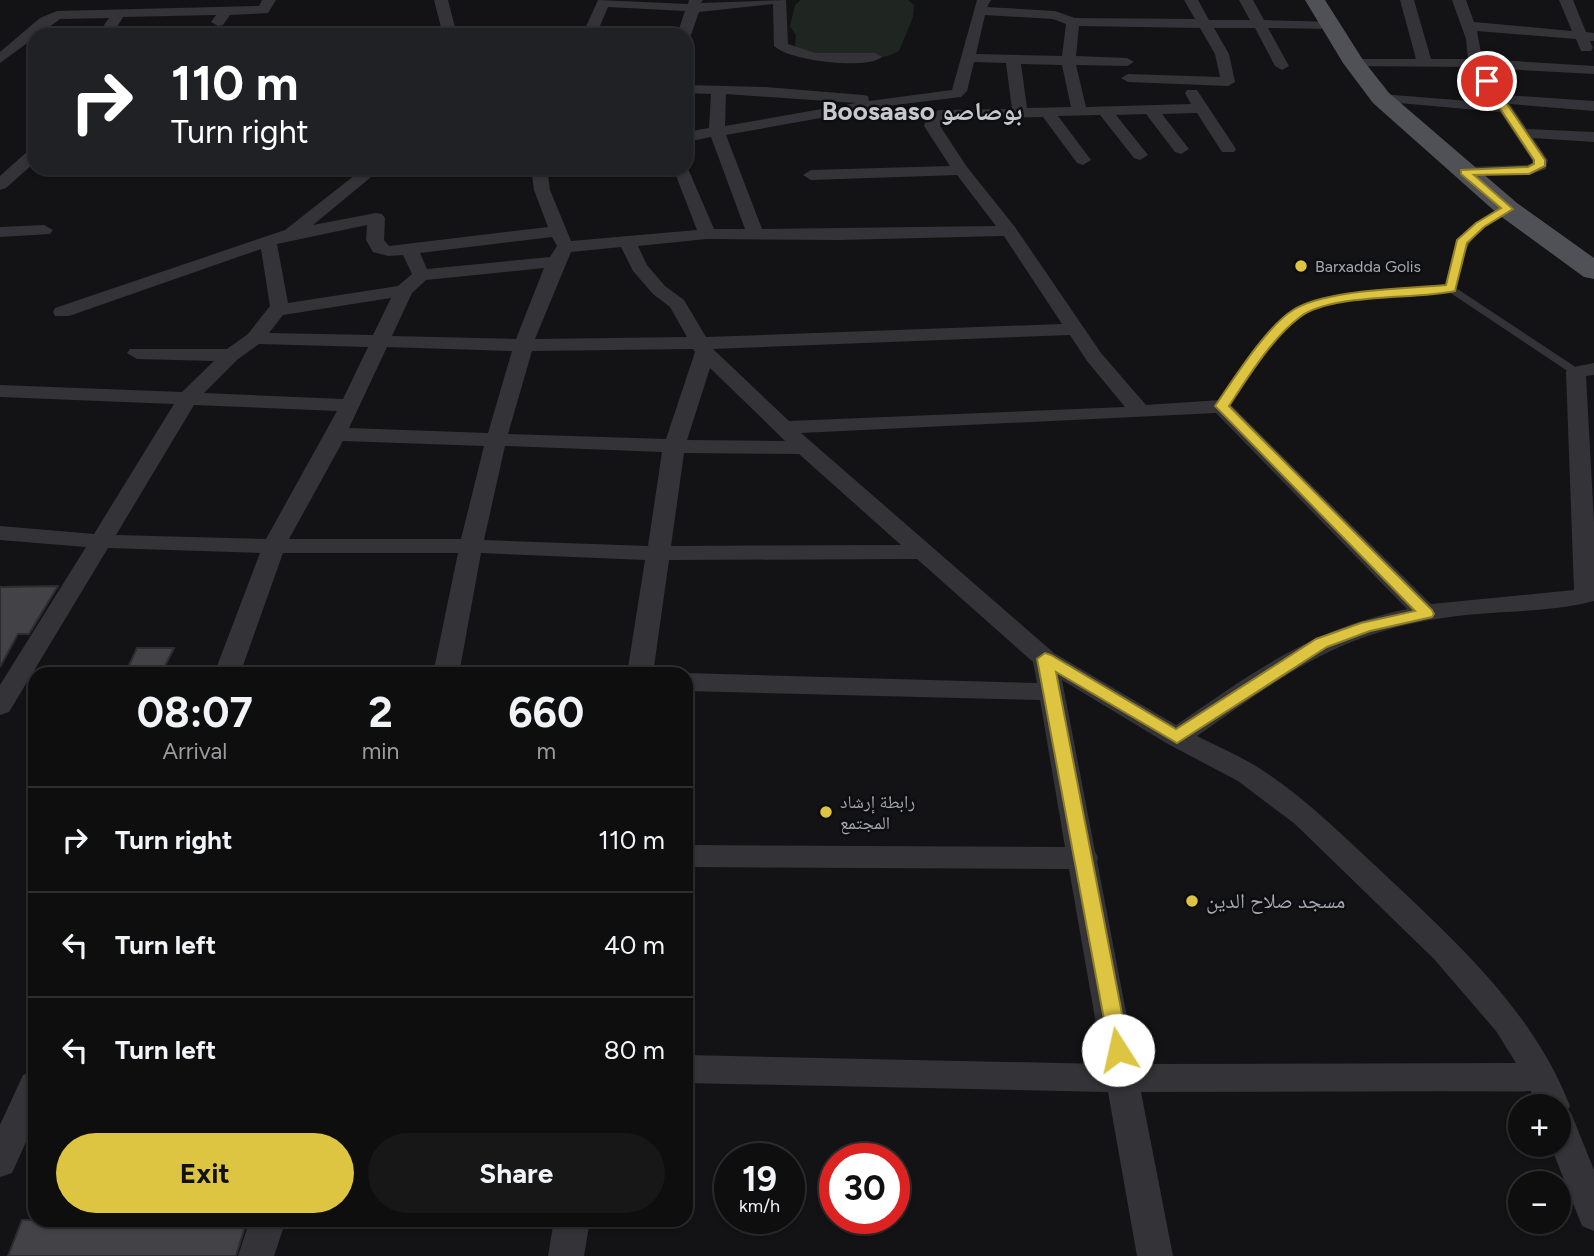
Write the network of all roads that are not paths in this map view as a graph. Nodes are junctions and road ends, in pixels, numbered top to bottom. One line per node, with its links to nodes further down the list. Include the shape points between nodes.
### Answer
1 (269, 0): 14 (street, via 259,11)
2 (441, 0): 24 (street)
3 (777, 0): 11 (street); 32 (street, via 781,46 814,58)
4 (1191, 0): 17 (street)
5 (1246, 0): 18 (street)
6 (1315, 0): 19 (main road)
7 (1407, 0): 38 (street)
8 (1460, 0): 20 (street)
9 (1566, 0): 28 (street)
10 (604, 1): 11 (street); 25 (street)
11 (695, 4): 26 (street)
12 (981, 5): 13 (street); 33 (street)
13 (1032, 7): 16 (street)
14 (226, 11): 15 (street); 23 (street)
15 (119, 13): 21 (street, via 57,15); 22 (street)
16 (1073, 22): 29 (street); 35 (street)
17 (1204, 24): 18 (street); 29 (street); 42 (street, via 1222,54 1228,82)
18 (1260, 25): 19 (street); 39 (street)
19 (1331, 25): 36 (main road)
20 (1469, 26): 28 (street); 37 (street)
21 (38, 28)
22 (109, 28)
23 (215, 28)
24 (448, 28)
25 (592, 28)
26 (686, 28)
27 (28, 36): 31 (street)
28 (1588, 36): 41 (street)
29 (1125, 42): 35 (street); 45 (street)
30 (28, 52): 31 (street)
31 (5, 54)
32 (875, 57)
33 (967, 58): 34 (street); 47 (street, via 956,94)
34 (1013, 59): 35 (street); 56 (street)
35 (1068, 61): 54 (street)
36 (1354, 63): 38 (street); 46 (main road)
37 (1475, 63): 38 (street); 40 (street); 49 (street)
38 (1425, 64)
39 (1282, 66)
40 (1531, 66): 41 (street); 48 (street)
41 (1594, 70)
42 (1184, 81): 45 (street); 51 (street)
43 (693, 89): 44 (street)
44 (719, 89): 47 (street); 57 (street)
45 (1130, 94): 52 (street); 53 (street)
46 (1381, 98): 49 (street); 67 (main road)
47 (887, 102): 57 (street)
48 (1552, 103): 49 (street); 50 (street)
49 (1502, 104): 58 (street)
50 (1594, 106)
51 (1201, 108): 52 (street); 62 (street)
52 (1151, 110): 61 (street)
53 (1105, 111): 54 (street); 63 (street)
54 (1080, 112): 55 (street)
55 (1048, 113): 56 (street); 65 (street)
56 (1020, 114): 66 (street, via 939,116 932,120)
57 (717, 132): 59 (street); 79 (street)
58 (1522, 133): 60 (street); 67 (street, via 1540,160 1539,166)
59 (693, 136)
60 (1594, 137)
61 (1181, 149)
62 (1228, 149)
63 (1140, 155)
64 (28, 159): 72 (street)
65 (1083, 160)
66 (961, 170): 71 (street); 75 (street)
67 (1465, 172): 73 (main road)
68 (365, 175): 77 (street)
69 (541, 175): 83 (street)
70 (684, 175): 78 (street)
71 (811, 176)
72 (3, 179)
73 (1508, 209): 86 (main road); 88 (lane, via 1461,242)
74 (44, 230): 76 (street)
75 (1009, 231): 79 (street); 92 (street)
76 (0, 232)
77 (290, 234): 80 (street); 84 (street, via 376,218 375,240 381,250)
78 (707, 234): 79 (street); 81 (street)
79 (755, 234)
80 (268, 241): 90 (street); 91 (street)
81 (627, 241): 83 (street); 96 (street, via 639,267 677,304)
82 (451, 245): 83 (street); 84 (street); 85 (street)
83 (560, 247): 85 (street); 95 (street)
84 (410, 249): 87 (street)
85 (461, 271): 87 (street)
86 (1594, 271)
87 (421, 275): 89 (street)
88 (1451, 289): 99 (lane); 103 (lane, via 1370,295 1322,303 1296,313 1259,352)
89 (404, 291): 90 (street); 94 (street)
90 (276, 310): 93 (street)
91 (62, 312)
92 (1075, 329): 96 (street); 104 (street)
93 (256, 338): 94 (street); 98 (street)
94 (380, 341): 95 (street); 102 (street)
95 (523, 345): 96 (street); 107 (street)
96 (703, 347): 105 (street); 108 (street)
97 (137, 354): 98 (street)
98 (231, 355): 101 (street)
99 (1585, 370): 116 (street)
100 (0, 391): 101 (street)
101 (189, 397): 102 (street); 111 (street)
102 (351, 405): 106 (street)
103 (1222, 406): 104 (street); 117 (street)
104 (1141, 412): 105 (street)
105 (783, 428): 109 (street)
106 (336, 434): 107 (street); 112 (street)
107 (497, 440): 108 (street); 113 (street)
108 (674, 446): 109 (street); 115 (street)
109 (804, 448): 114 (street)
110 (0, 533): 111 (street)
111 (101, 541): 112 (street); 124 (street)
112 (274, 546): 113 (street); 119 (street)
113 (469, 546): 115 (street); 120 (street)
114 (923, 552): 115 (street); 118 (street)
115 (659, 553): 121 (street)
116 (1590, 604): 117 (street)
117 (1426, 614): 125 (street, via 1366,626 1322,643)
118 (1045, 659): 123 (street); 125 (street)
119 (230, 667)
120 (447, 667)
121 (641, 667)
122 (693, 682): 123 (street)
123 (1052, 692): 127 (street)
124 (0, 706)
125 (1177, 737): 130 (street, via 1248,774 1305,817 1446,950 1507,1022)
126 (693, 856): 127 (street)
127 (1084, 858): 129 (street)
128 (693, 1069): 129 (street)
129 (1123, 1078): 130 (street); 139 (street)
130 (1548, 1091)
131 (28, 1100): 133 (street)
132 (1571, 1154): 134 (street)
133 (0, 1161)
134 (1594, 1215)
135 (266, 1227): 137 (street)
136 (571, 1227): 138 (street)
137 (256, 1256)
138 (566, 1256)
139 (1155, 1256)

